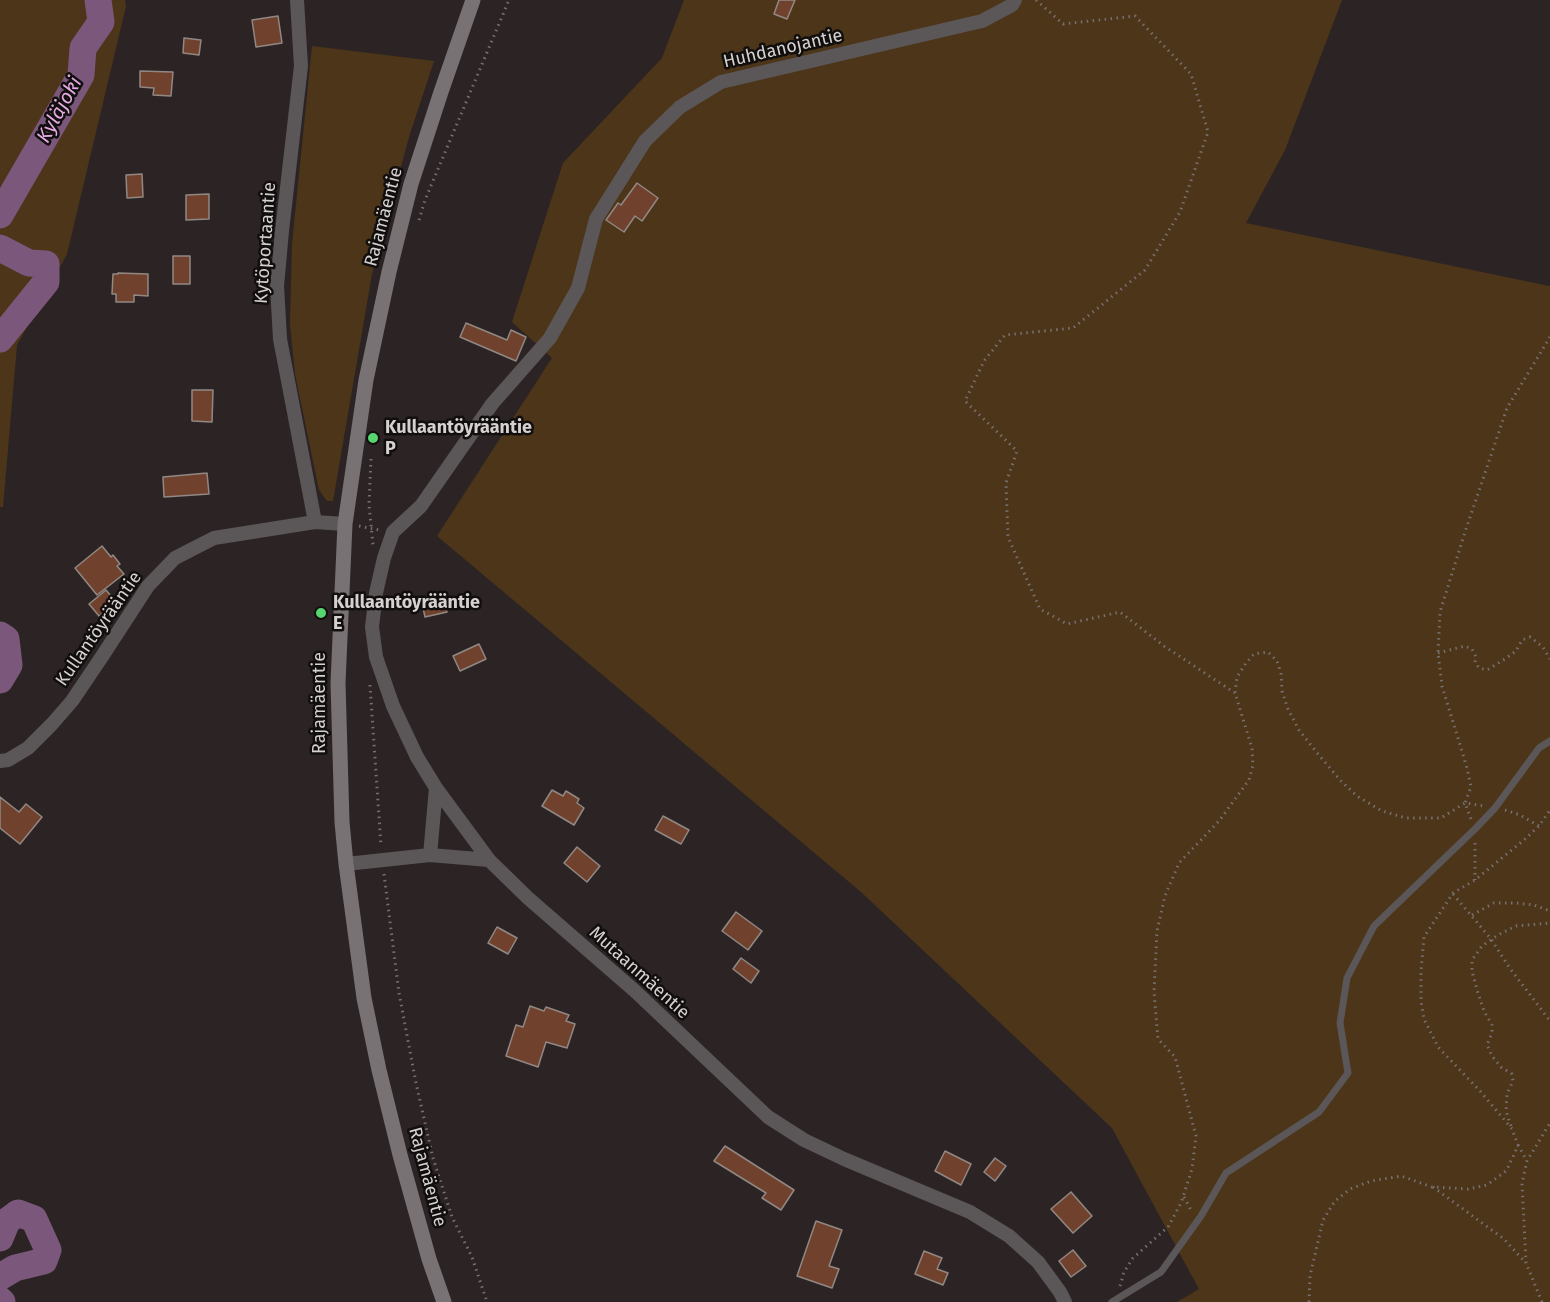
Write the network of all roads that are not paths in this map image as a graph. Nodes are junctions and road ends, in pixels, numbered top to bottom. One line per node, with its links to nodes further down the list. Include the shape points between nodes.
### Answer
1 (297, 0): 4 (street, Kytöportaantie, via 301,66 277,286 280,339)
2 (473, 0): 5 (main road, Rajamäentie, via 411,184 389,272 366,380)
3 (1015, 0): 6 (street, Huhdanojantie, via 982,21 721,82 680,107 645,141 596,219 578,288 550,338 492,404 421,506)
4 (315, 522): 5 (street, Kullantöyrääntie); 8 (street, Kullantöyrääntie, via 214,538 175,558 148,586 72,701 28,748)
5 (345, 524): 12 (main road, Rajamäentie, via 338,683)
6 (393, 532): 9 (street, Mutaanmäentie, via 376,593 372,627 376,657 393,706)
7 (1550, 741): 13 (lane, via 1539,748 1495,808 1374,926 1347,978 1340,1023 1348,1072 1319,1112 1226,1173 1161,1272)
8 (0, 761)
9 (436, 788): 10 (street); 11 (street, Mutaanmäentie)
10 (430, 855): 11 (street); 12 (street)
11 (489, 860): 15 (street, Mutaanmäentie, via 768,1118 844,1159 970,1212 1009,1236 1038,1262)
12 (346, 864): 14 (main road, Rajamäentie, via 364,998 379,1070)
13 (1114, 1301)
14 (444, 1302)
15 (1065, 1302)

